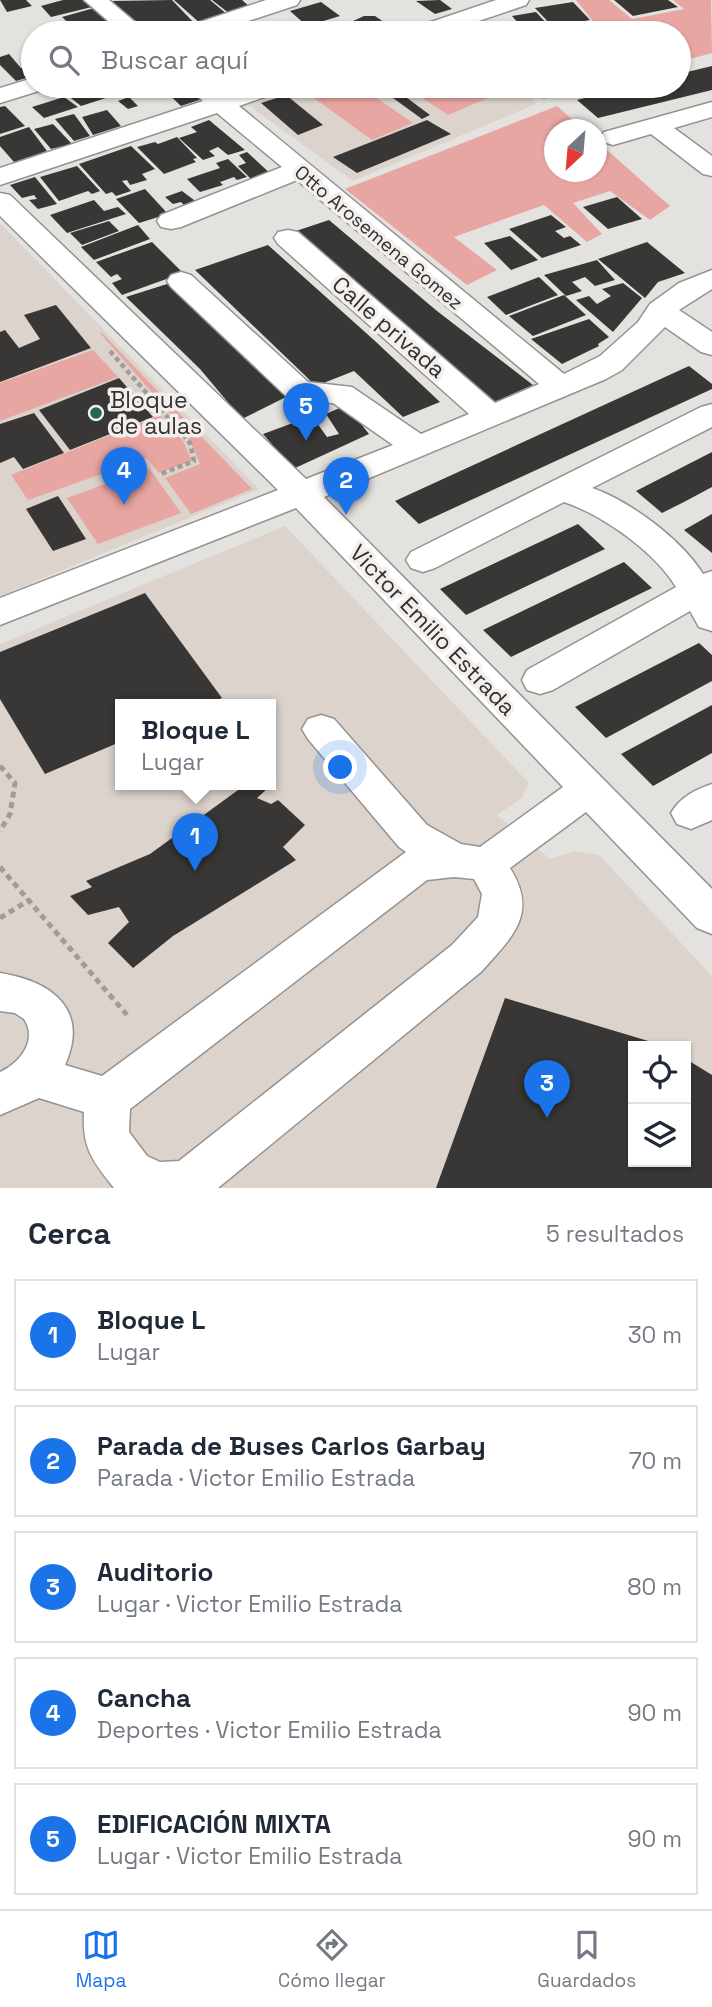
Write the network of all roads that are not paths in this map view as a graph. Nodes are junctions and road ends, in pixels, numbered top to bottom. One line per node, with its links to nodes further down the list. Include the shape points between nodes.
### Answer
1 (95, 0): 5 (street)
2 (289, 0): 6 (street)
3 (518, 0): 4 (street)
4 (490, 11): 7 (street)
5 (121, 21)
6 (226, 21)
7 (459, 21)
8 (21, 89): 9 (street)
9 (0, 96)
10 (214, 98): 12 (street, Otto Arosemena Gomez)
11 (238, 98): 12 (street)
12 (221, 104): 17 (street, Otto Arosemena Gomez); 18 (street)
13 (712, 108): 14 (street)
14 (653, 124): 15 (street); 16 (street)
15 (613, 137)
16 (712, 168)
17 (298, 170): 20 (street); 26 (street, Otto Arosemena Gomez)
18 (0, 177)
19 (0, 201): 31 (street, Victor Emilio Estrada)
20 (171, 221)
21 (288, 239): 28 (street, Calle privada)
22 (712, 279): 24 (street)
23 (181, 281): 29 (street, via 297,389 341,394)
24 (660, 310): 25 (street); 26 (street, via 650,327 611,363)
25 (712, 346)
26 (560, 386): 28 (street)
27 (712, 414): 30 (street)
28 (491, 416): 29 (street)
29 (418, 447): 31 (street)
30 (562, 490): 32 (street); 33 (street, via 601,503 645,534)
31 (300, 492): 34 (street); 37 (street, Victor Emilio Estrada)
32 (423, 560)
33 (707, 598): 35 (street)
34 (0, 612)
35 (540, 680)
36 (321, 729): 38 (street, via 413,836)
37 (588, 790): 38 (street); 39 (street, Victor Emilio Estrada)
38 (470, 862): 42 (street, via 417,865); 42 (street, via 503,892 498,923 467,958 188,1183 158,1185 130,1172 106,1138)
39 (712, 916)
40 (0, 992): 41 (street, via 26,996 48,1017 52,1032 45,1062)
41 (17, 1085): 42 (street)
42 (108, 1099)

